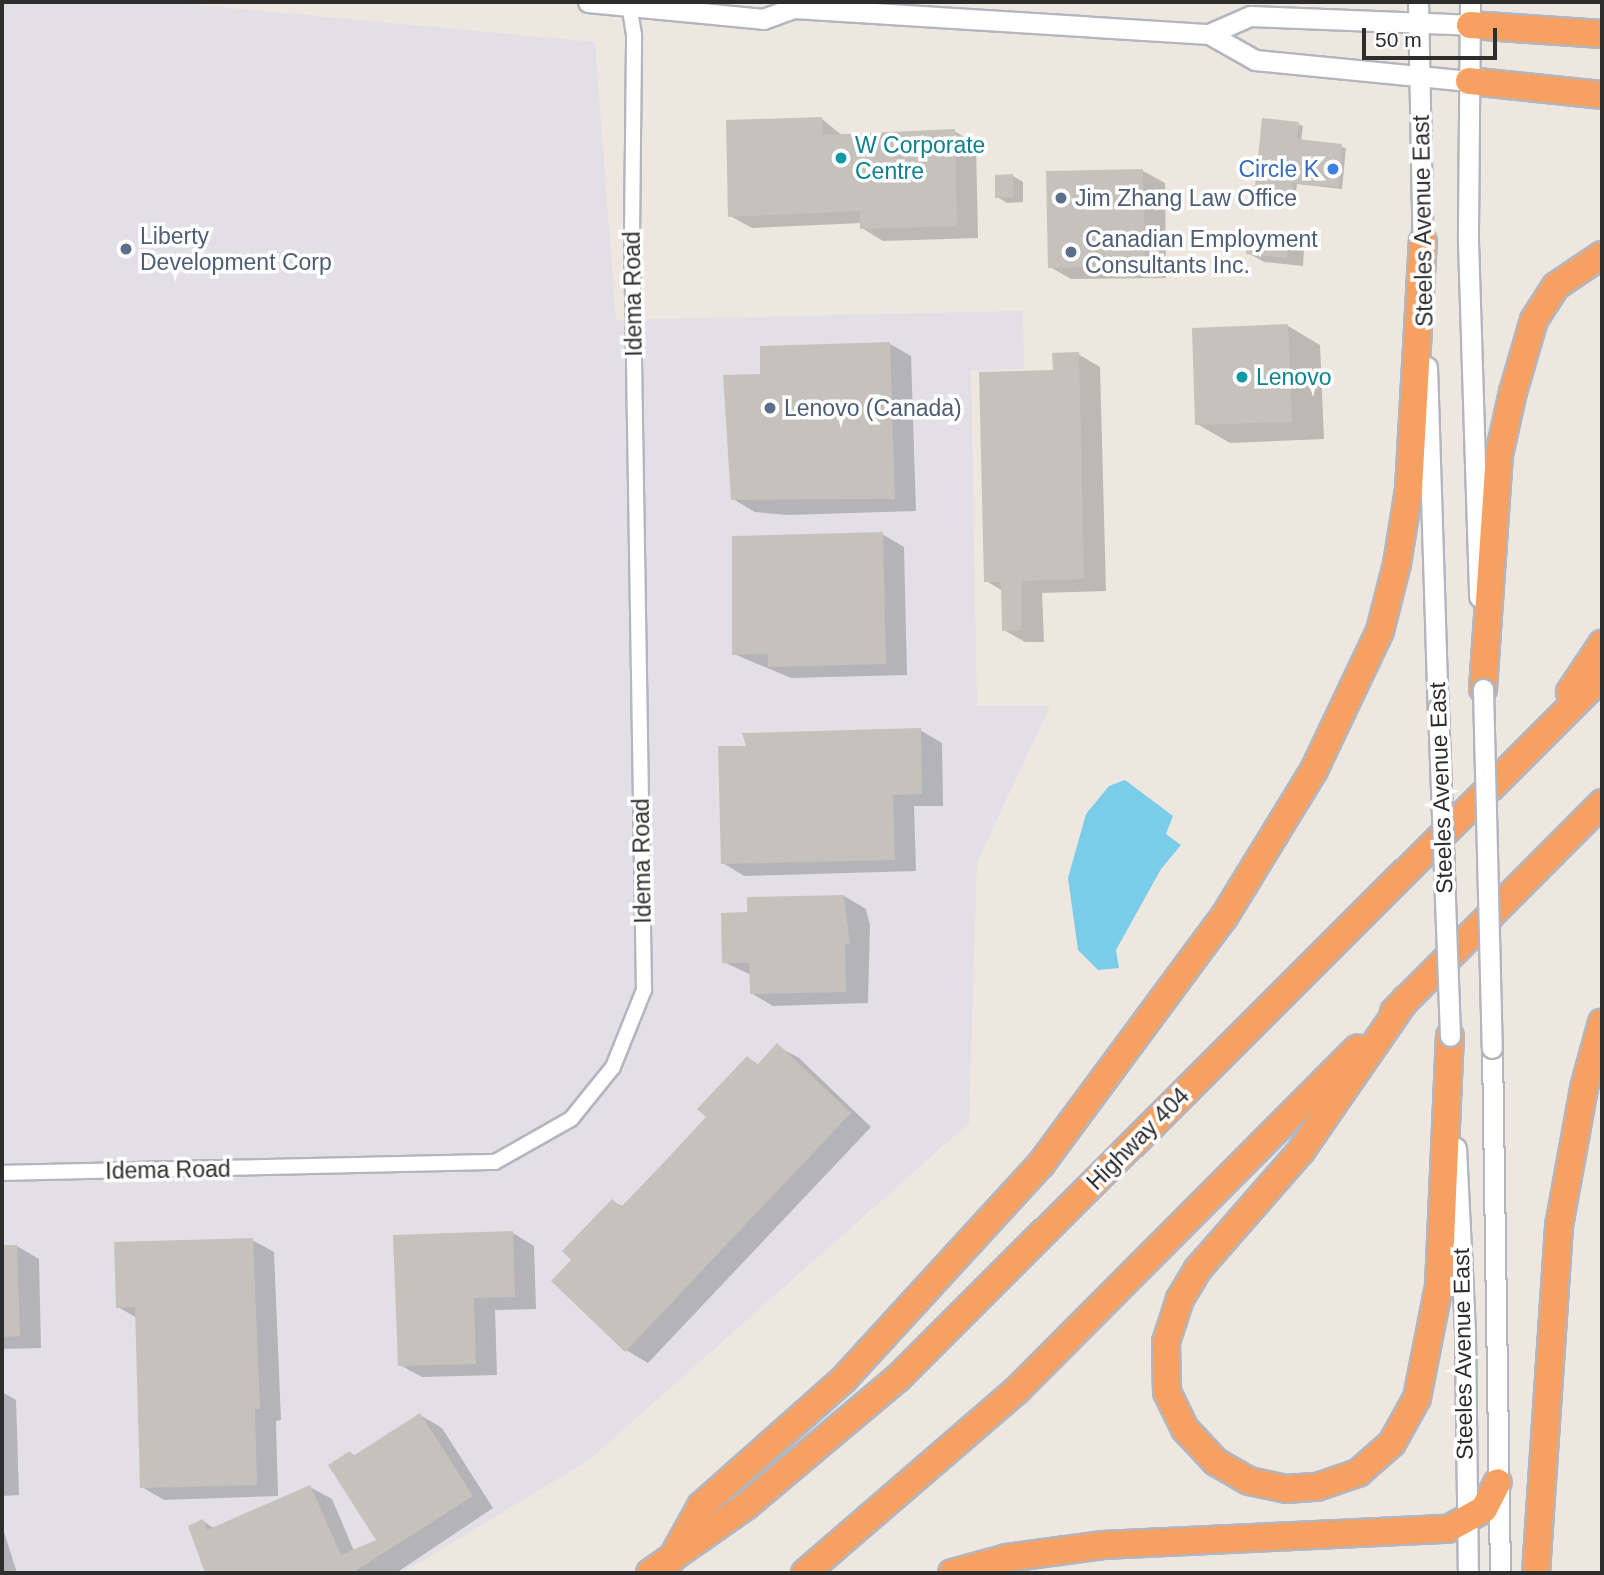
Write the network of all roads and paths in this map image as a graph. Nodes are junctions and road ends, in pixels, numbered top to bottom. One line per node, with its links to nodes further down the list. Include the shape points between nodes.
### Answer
1 (588, 2): 3 (main road)
2 (1418, 2): 6 (main road, Steeles Avenue East)
3 (630, 4): 4 (main road, via 763,19); 22 (street, Idema Road, via 634,35 632,235 644,990 613,1067 571,1119 495,1162)
4 (791, 5): 7 (main road)
5 (1470, 13): 6 (main road); 8 (highway); 10 (main road, Steeles Avenue East)
6 (1418, 23): 7 (main road, via 1250,16); 9 (main road, Steeles Avenue East)
7 (1209, 34): 9 (main road, via 1255,60)
8 (1602, 34)
9 (1420, 76): 10 (main road); 12 (main road, Steeles Avenue East)
10 (1469, 81): 11 (highway); 16 (main road, Steeles Avenue East, via 1469,280)
11 (1602, 95)
12 (1423, 241): 21 (main road, Steeles Avenue East, bridge); 25 (highway, via 1409,489 1397,564 1380,631 1314,770 1224,917 1041,1164 844,1379 701,1506)
13 (1602, 255): 16 (highway, via 1556,286 1534,320 1513,392 1499,455)
14 (1602, 644): 17 (highway)
15 (1602, 676): 17 (highway, Highway 404)
16 (1483, 689): 23 (main road, Steeles Avenue East, bridge)
17 (1541, 736): 25 (highway, Highway 404, via 898,1378 821,1445)
18 (1602, 803): 19 (highway)
19 (1406, 999): 21 (highway, via 1301,1151 1198,1269 1176,1310 1166,1342 1167,1392 1185,1429 1216,1462 1249,1481 1286,1489 1317,1487 1358,1473 1392,1443 1417,1398 1439,1286); 26 (highway, via 1017,1390)
20 (1602, 1022): 30 (highway, via 1581,1101 1559,1226)
21 (1450, 1036): 24 (main road, Steeles Avenue East, via 1465,1335)
22 (2, 1173)
23 (1498, 1482): 24 (highway, via 1483,1509); 29 (main road, Steeles Avenue East)
24 (1467, 1520): 27 (highway, via 1448,1529 1102,1545 1007,1558); 28 (main road, Steeles Avenue East)
25 (660, 1567)
26 (805, 1573)
27 (952, 1573)
28 (1468, 1573)
29 (1500, 1573)
30 (1536, 1573)

